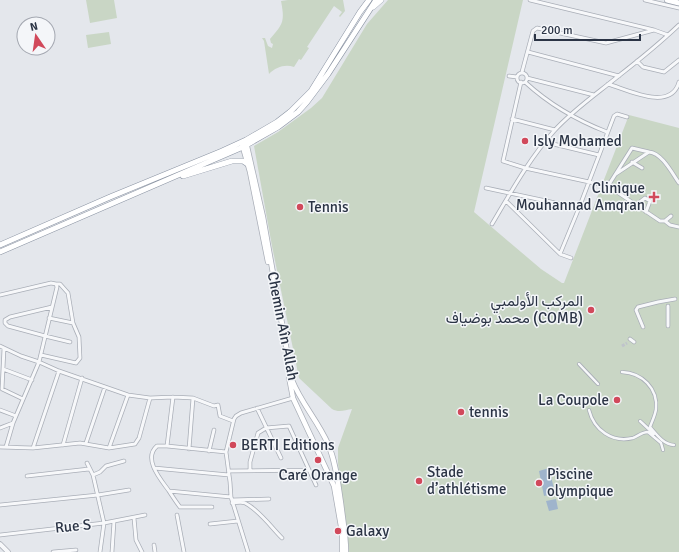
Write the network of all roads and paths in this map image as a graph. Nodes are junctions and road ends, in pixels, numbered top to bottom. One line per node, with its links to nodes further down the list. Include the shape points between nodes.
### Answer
1 (369, 0): 31 (main road, via 306,96 277,122)
2 (376, 0): 9 (main road)
3 (381, 0): 9 (main road)
4 (530, 0): 11 (street)
5 (645, 0): 8 (street)
6 (667, 0): 7 (main road)
7 (677, 2)
8 (679, 8)
9 (366, 13): 31 (main road, via 308,102 278,127)
10 (679, 25): 12 (street)
11 (654, 30): 12 (street); 13 (street, via 606,43 538,28 533,31)
12 (668, 35): 15 (street)
13 (528, 52): 16 (street); 18 (street)
14 (679, 60): 15 (street, via 664,72 643,67)
15 (637, 61): 18 (street)
16 (522, 72): 19 (street); 20 (street)
17 (509, 76): 19 (street)
18 (619, 76): 23 (street)
19 (518, 77): 21 (street)
20 (527, 78): 21 (street); 24 (street)
21 (523, 82): 25 (street); 27 (street)
22 (679, 82): 23 (street, via 673,94 658,98)
23 (608, 84): 24 (street)
24 (594, 95): 25 (street)
25 (570, 116): 28 (street); 29 (street)
26 (626, 117): 29 (street, via 615,114)
27 (512, 119): 28 (street); 36 (street, via 503,161)
28 (555, 130): 30 (street)
29 (607, 132): 33 (street)
30 (545, 142): 33 (street); 36 (street)
31 (244, 143): 35 (main road, Chemin Aîn Allah); 39 (main road); 53 (main road); 84 (main road, Chemin Aîn Allah, via 263,217 291,372)
32 (648, 152): 34 (street); 38 (street, via 632,148); 41 (street, via 657,154)
33 (598, 155): 40 (street)
34 (632, 162): 37 (street); 38 (street)
35 (249, 165): 39 (main road, via 232,161); 87 (main road, Chemin Aîn Allah)
36 (525, 168): 40 (street); 44 (street)
37 (642, 168)
38 (615, 175): 46 (street, via 608,186)
39 (172, 178): 54 (main road)
40 (589, 181): 42 (street); 47 (street)
41 (679, 183)
42 (603, 185)
43 (486, 188): 44 (street)
44 (511, 193): 45 (street); 47 (street)
45 (506, 201): 51 (street); 55 (street)
46 (636, 205): 48 (street); 48 (street, via 645,198 650,201)
47 (579, 208): 55 (street)
48 (646, 212): 50 (street, via 660,221)
49 (671, 216): 50 (street)
50 (665, 221): 52 (street)
51 (492, 224)
52 (679, 227)
53 (0, 245)
54 (0, 252)
55 (560, 254): 56 (street)
56 (571, 258)
57 (56, 284): 58 (street, via 53,282); 61 (street); 63 (street, via 61,285 68,293)
58 (0, 295)
59 (675, 299): 65 (street, via 638,307 636,310)
60 (668, 306): 64 (street)
61 (52, 307): 62 (street); 66 (street, via 10,317 5,321 8,326)
62 (49, 318): 63 (street); 66 (street)
63 (73, 323): 72 (street, via 79,336 80,358 77,362)
64 (668, 326)
65 (643, 327)
66 (45, 336): 68 (street); 72 (street)
67 (630, 339): 69 (street)
68 (70, 342)
69 (634, 342)
70 (0, 346): 71 (street)
71 (4, 348): 73 (street); 75 (street)
72 (41, 355): 73 (street)
73 (40, 362): 76 (street); 79 (street)
74 (579, 364): 80 (street)
75 (3, 369): 79 (street); 88 (street, via 2,389)
76 (59, 371): 78 (street); 106 (street)
77 (622, 372): 99 (street, via 639,376 651,388 656,410 650,427)
78 (82, 378): 81 (street); 101 (street)
79 (32, 380): 88 (street)
80 (598, 384)
81 (104, 387): 82 (street); 100 (street)
82 (128, 395): 85 (street); 107 (street)
83 (172, 397): 85 (street); 86 (street); 103 (street)
84 (300, 397): 87 (main road); 116 (main road, Chemin Aîn Allah, via 330,449)
85 (150, 398): 107 (street, via 136,444)
86 (193, 398): 93 (street, via 214,406 218,405 220,416); 108 (street)
87 (293, 398): 89 (street); 120 (main road, Chemin Aîn Allah)
88 (23, 399): 92 (street)
89 (256, 408): 93 (street, via 239,413); 97 (street)
90 (0, 410): 92 (street)
91 (589, 410): 99 (street, via 593,422 607,435 627,439 647,432)
92 (16, 416): 95 (street)
93 (233, 421): 111 (street)
94 (640, 421): 99 (street)
95 (13, 423): 96 (street); 105 (street)
96 (0, 428)
97 (266, 428): 112 (street); 118 (street, via 258,433); 119 (street, via 289,426)
98 (214, 430): 110 (street)
99 (656, 436): 102 (street); 109 (street)
100 (86, 443): 101 (street); 107 (street)
101 (63, 445): 106 (street)
102 (674, 445)
103 (167, 446): 108 (street); 115 (street, via 155,448 152,460)
104 (0, 447): 105 (street)
105 (6, 447): 106 (street)
106 (34, 448)
107 (109, 448)
108 (188, 448): 110 (street)
109 (663, 450)
110 (209, 451): 111 (street)
111 (226, 452): 121 (street)
112 (281, 458)
113 (124, 461): 122 (street, via 106,466)
114 (87, 463): 117 (street)
115 (154, 468): 121 (street); 126 (street, via 160,481)
116 (335, 468): 120 (main road); 153 (main road, Chemin Aîn Allah)
117 (90, 469): 122 (street); 123 (street)
118 (250, 470): 119 (street); 121 (street)
119 (309, 470): 124 (street)
120 (328, 472): 152 (main road, Chemin Aîn Allah, via 334,486 342,532)
121 (229, 473): 129 (street)
122 (93, 474): 127 (street)
123 (27, 476)
124 (316, 485)
125 (128, 490): 127 (street)
126 (169, 491): 129 (street); 131 (street, via 180,507)
127 (98, 495): 130 (street); 137 (street)
128 (268, 499): 129 (street)
129 (232, 500): 136 (street); 140 (street, via 242,502 256,511)
130 (0, 505)
131 (212, 507)
132 (145, 515): 134 (street, Rue S)
133 (177, 515): 150 (street)
134 (134, 518): 135 (street, Rue S); 148 (street, via 136,540)
135 (114, 521): 137 (street, Rue S); 147 (street)
136 (238, 521): 138 (street); 151 (street)
137 (104, 523): 139 (street, Rue S); 146 (street)
138 (210, 524)
139 (0, 535)
140 (282, 538)
141 (0, 544): 144 (street)
142 (154, 545): 149 (street)
143 (76, 550): 145 (street)
144 (8, 552)
145 (53, 552)
146 (100, 552)
147 (112, 552)
148 (142, 552)
149 (155, 552)
150 (184, 552)
151 (248, 552)
152 (342, 552)
153 (346, 552)

